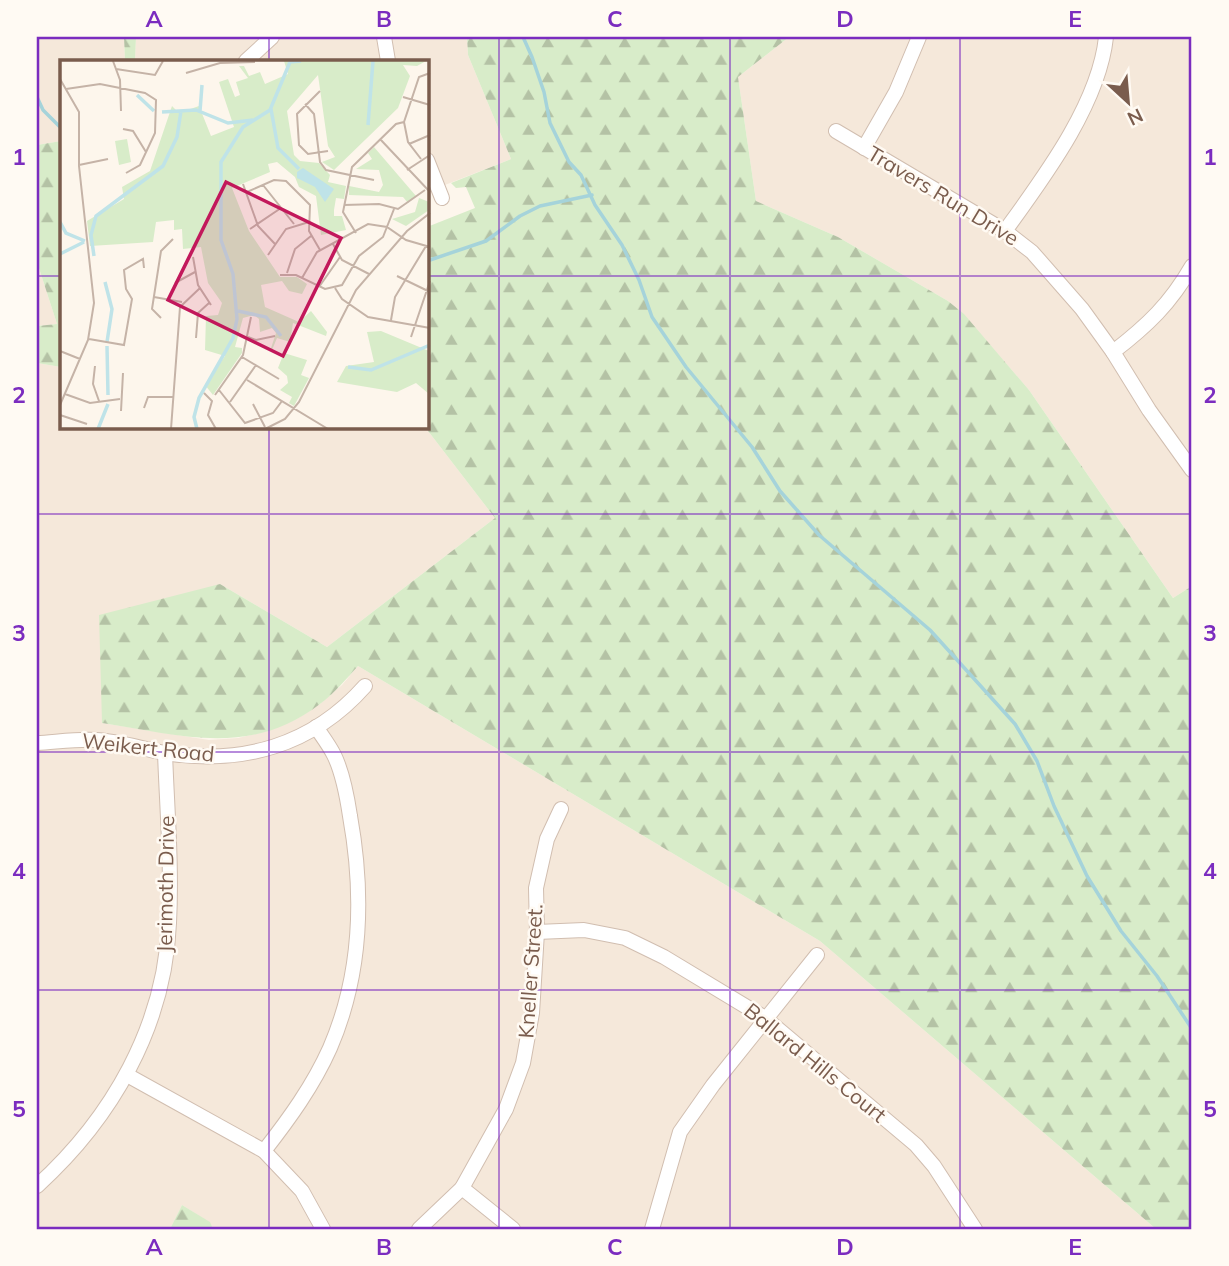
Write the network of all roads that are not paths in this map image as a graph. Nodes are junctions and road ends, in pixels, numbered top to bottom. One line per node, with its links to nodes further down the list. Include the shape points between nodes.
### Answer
1 (272, 37): 5 (street)
2 (384, 37): 6 (street)
3 (919, 37): 8 (street, via 896,92)
4 (1106, 37): 11 (street, via 1097,79 1070,132)
5 (247, 60)
6 (388, 60)
7 (836, 131): 8 (street, Travers Run Drive)
8 (864, 148): 11 (street, Travers Run Drive)
9 (429, 165): 10 (street)
10 (442, 198)
11 (1005, 231): 13 (street, Travers Run Drive, via 1032,252)
12 (1192, 265): 13 (street, via 1161,311)
13 (1113, 352): 14 (street, Travers Run Drive)
14 (1192, 470)
15 (365, 686): 16 (street, Weikert Road, via 348,705)
16 (316, 727): 18 (street, Weikert Road, via 272,748 235,756); 24 (street, via 335,756 355,845 359,894 353,975 331,1046 293,1113)
17 (37, 743): 18 (street, Weikert Road, via 96,740)
18 (165, 753): 23 (street, Jerimoth Drive, via 169,923 165,964 144,1040)
19 (561, 809): 20 (street, Kneller Street., via 547,839 536,888)
20 (537, 932): 22 (street, Ballard Hills Court, via 584,930 625,937); 26 (street, Kneller Street., via 532,1013 523,1063 506,1109)
21 (817, 955): 22 (street)
22 (765, 1018): 30 (street, via 680,1132); 31 (street, Ballard Hills Court, via 916,1144)
23 (127, 1075): 24 (street); 25 (street, Jerimoth Drive, via 86,1133)
24 (264, 1151): 27 (street, via 302,1191)
25 (38, 1182)
26 (462, 1188): 28 (street, Kneller Street.); 29 (street)
27 (323, 1229)
28 (419, 1229)
29 (513, 1229)
30 (652, 1229)
31 (975, 1229)

